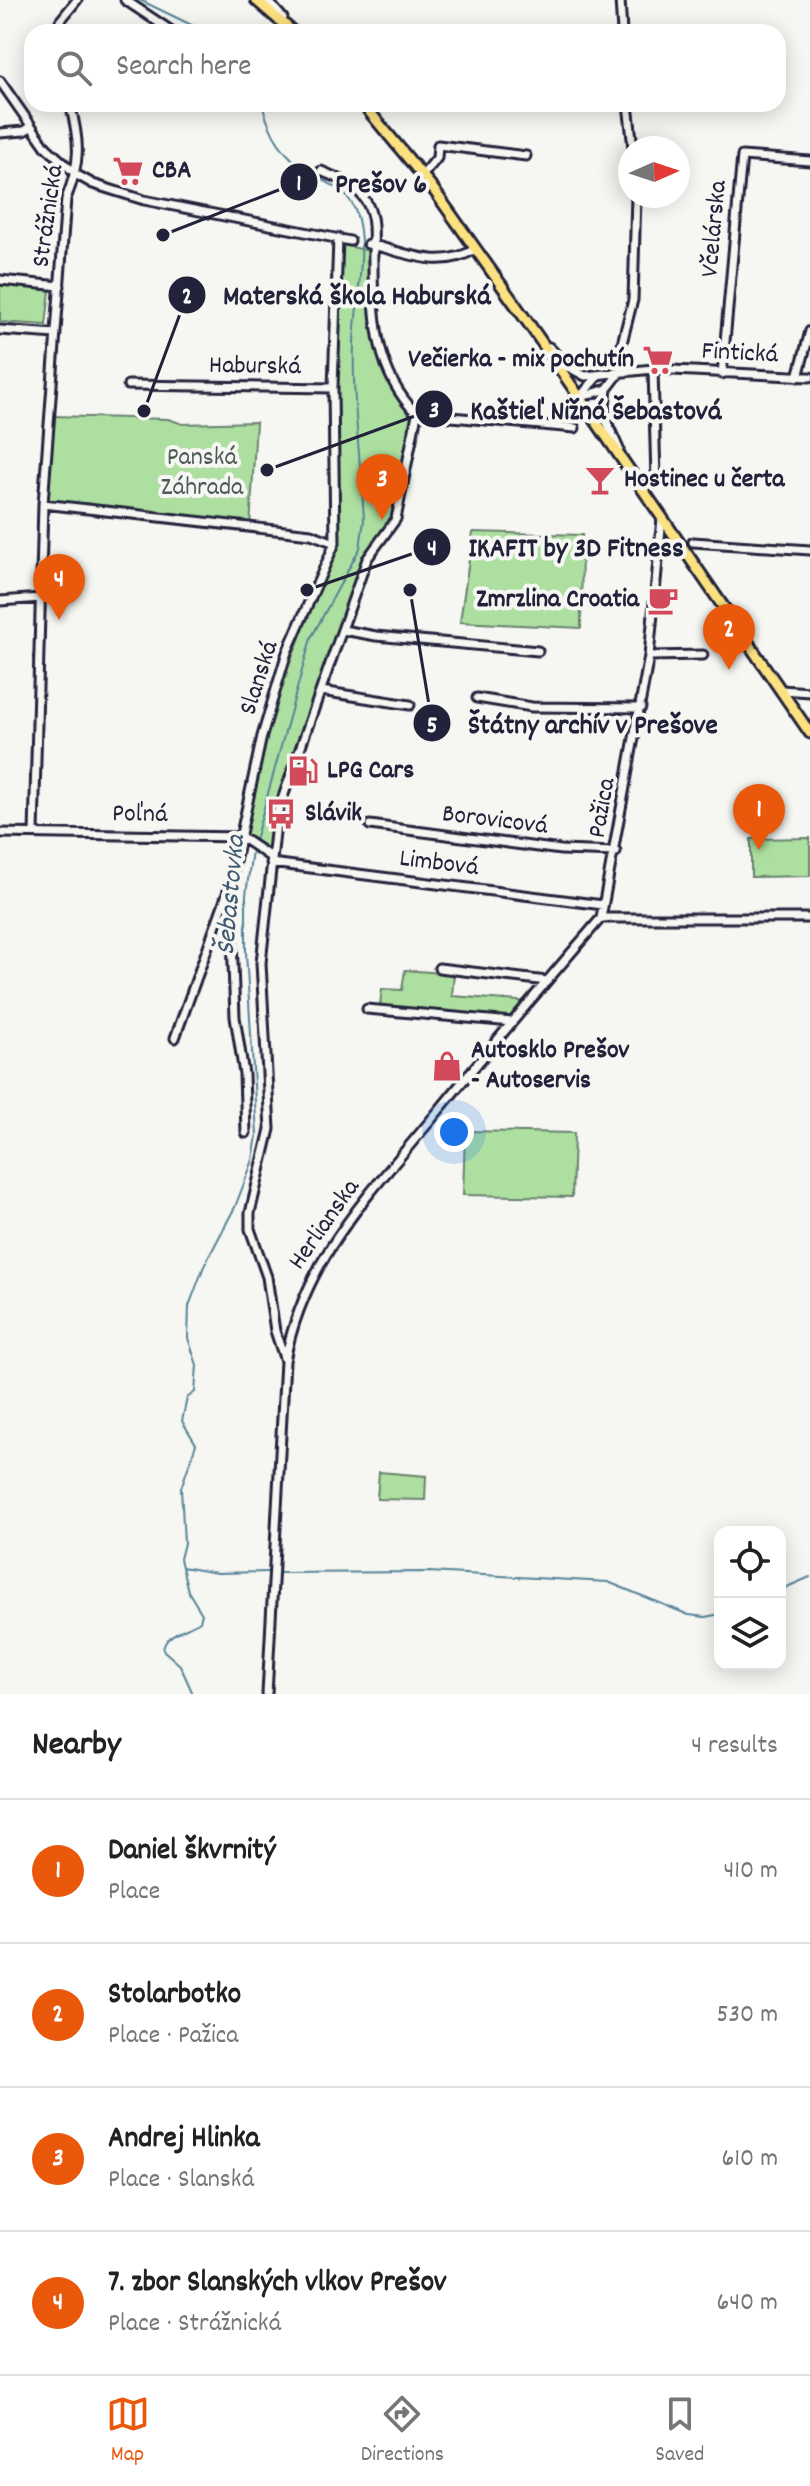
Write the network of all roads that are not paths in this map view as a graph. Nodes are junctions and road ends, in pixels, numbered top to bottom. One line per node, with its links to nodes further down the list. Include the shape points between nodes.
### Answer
1 (77, 0): 6 (street)
2 (125, 0): 7 (street)
3 (256, 0): 8 (main road)
4 (267, 0): 9 (street)
5 (620, 0): 10 (street)
6 (59, 24)
7 (161, 24)
8 (284, 24)
9 (287, 24)
10 (622, 24)
11 (0, 81): 15 (street)
12 (72, 112): 21 (street, Strážnická)
13 (370, 112): 22 (main road)
14 (629, 112): 17 (street)
15 (31, 127): 16 (street); 21 (street)
16 (0, 133)
17 (632, 136)
18 (526, 156): 22 (street, via 438,145 437,158)
19 (810, 161): 36 (street, Včelárska, via 742,156)
20 (321, 171): 26 (street, via 360,192 375,226)
21 (77, 175): 24 (street, via 144,200); 29 (street, Strážnická, via 66,199)
22 (422, 176): 27 (main road)
23 (636, 208): 35 (street, via 633,300)
24 (338, 238): 25 (street); 41 (street, Slanská)
25 (350, 241)
26 (371, 245): 27 (street, via 445,261); 44 (street, via 382,355 393,383)
27 (475, 249): 33 (main road)
28 (0, 280): 29 (street)
29 (60, 286): 32 (street, Strážnická)
30 (0, 330): 32 (street)
31 (810, 331): 38 (street)
32 (56, 334): 48 (street, Strážnická)
33 (536, 334): 37 (street, via 577,373); 43 (main road)
34 (653, 369): 35 (street, Fintická); 36 (street, Fintická); 47 (street)
35 (620, 372): 37 (street, Fintická); 42 (street)
36 (722, 374): 38 (street, Fintická)
37 (599, 375): 43 (street)
38 (798, 377): 39 (street, Fintická)
39 (810, 377)
40 (128, 385): 41 (street, Haburská)
41 (333, 388): 51 (street, Slanská)
42 (607, 389): 43 (street); 46 (street, via 604,415)
43 (579, 398): 46 (main road)
44 (417, 414): 45 (street); 55 (street, via 396,519 367,559)
45 (575, 428)
46 (626, 462): 49 (main road)
47 (656, 480)
48 (43, 504): 51 (street, via 311,534); 53 (street, Strážnická)
49 (663, 514): 59 (street, Pažica); 61 (main road)
50 (693, 542): 52 (street)
51 (335, 543): 72 (street, Slanská, via 287,652 262,736)
52 (810, 550)
53 (41, 598): 54 (street); 71 (street, Strážnická)
54 (0, 601)
55 (343, 630): 56 (street); 62 (street)
56 (521, 650): 57 (street); 60 (street)
57 (538, 651)
58 (703, 655): 59 (street)
59 (649, 656): 66 (street, Pažica)
60 (520, 660)
61 (781, 690): 63 (street); 68 (main road)
62 (321, 691): 65 (street); 74 (street, via 277,814)
63 (810, 692)
64 (477, 698): 66 (street, via 532,707)
65 (410, 705)
66 (641, 710): 67 (street); 73 (street, Pažica)
67 (530, 712)
68 (810, 733)
69 (370, 825): 73 (street, Borovicová, via 561,850)
70 (0, 833): 71 (street, Poľná)
71 (34, 833): 72 (street, Poľná)
72 (244, 840): 74 (street, Poľná); 75 (street, Slanská)
73 (616, 852): 76 (street, Pažica)
74 (269, 858): 76 (street, Limbová); 87 (street, via 261,963 270,1129 250,1229 267,1277)
75 (230, 885): 79 (street); 80 (street, Slanská)
76 (603, 905): 77 (street, Pažica)
77 (601, 918): 78 (street); 82 (street, Herlianska)
78 (810, 918)
79 (216, 925): 80 (street); 85 (street)
80 (233, 925): 86 (street, Slanská)
81 (439, 968): 82 (street)
82 (547, 981): 84 (street, Herlianska)
83 (367, 1009): 84 (street)
84 (512, 1022): 88 (street, Herlianska, via 345,1224 324,1253)
85 (175, 1038)
86 (246, 1133)
87 (275, 1327): 88 (street); 89 (street)
88 (291, 1327): 89 (street, Herlianska)
89 (285, 1361): 90 (street, Herlianska)
90 (267, 1694)

